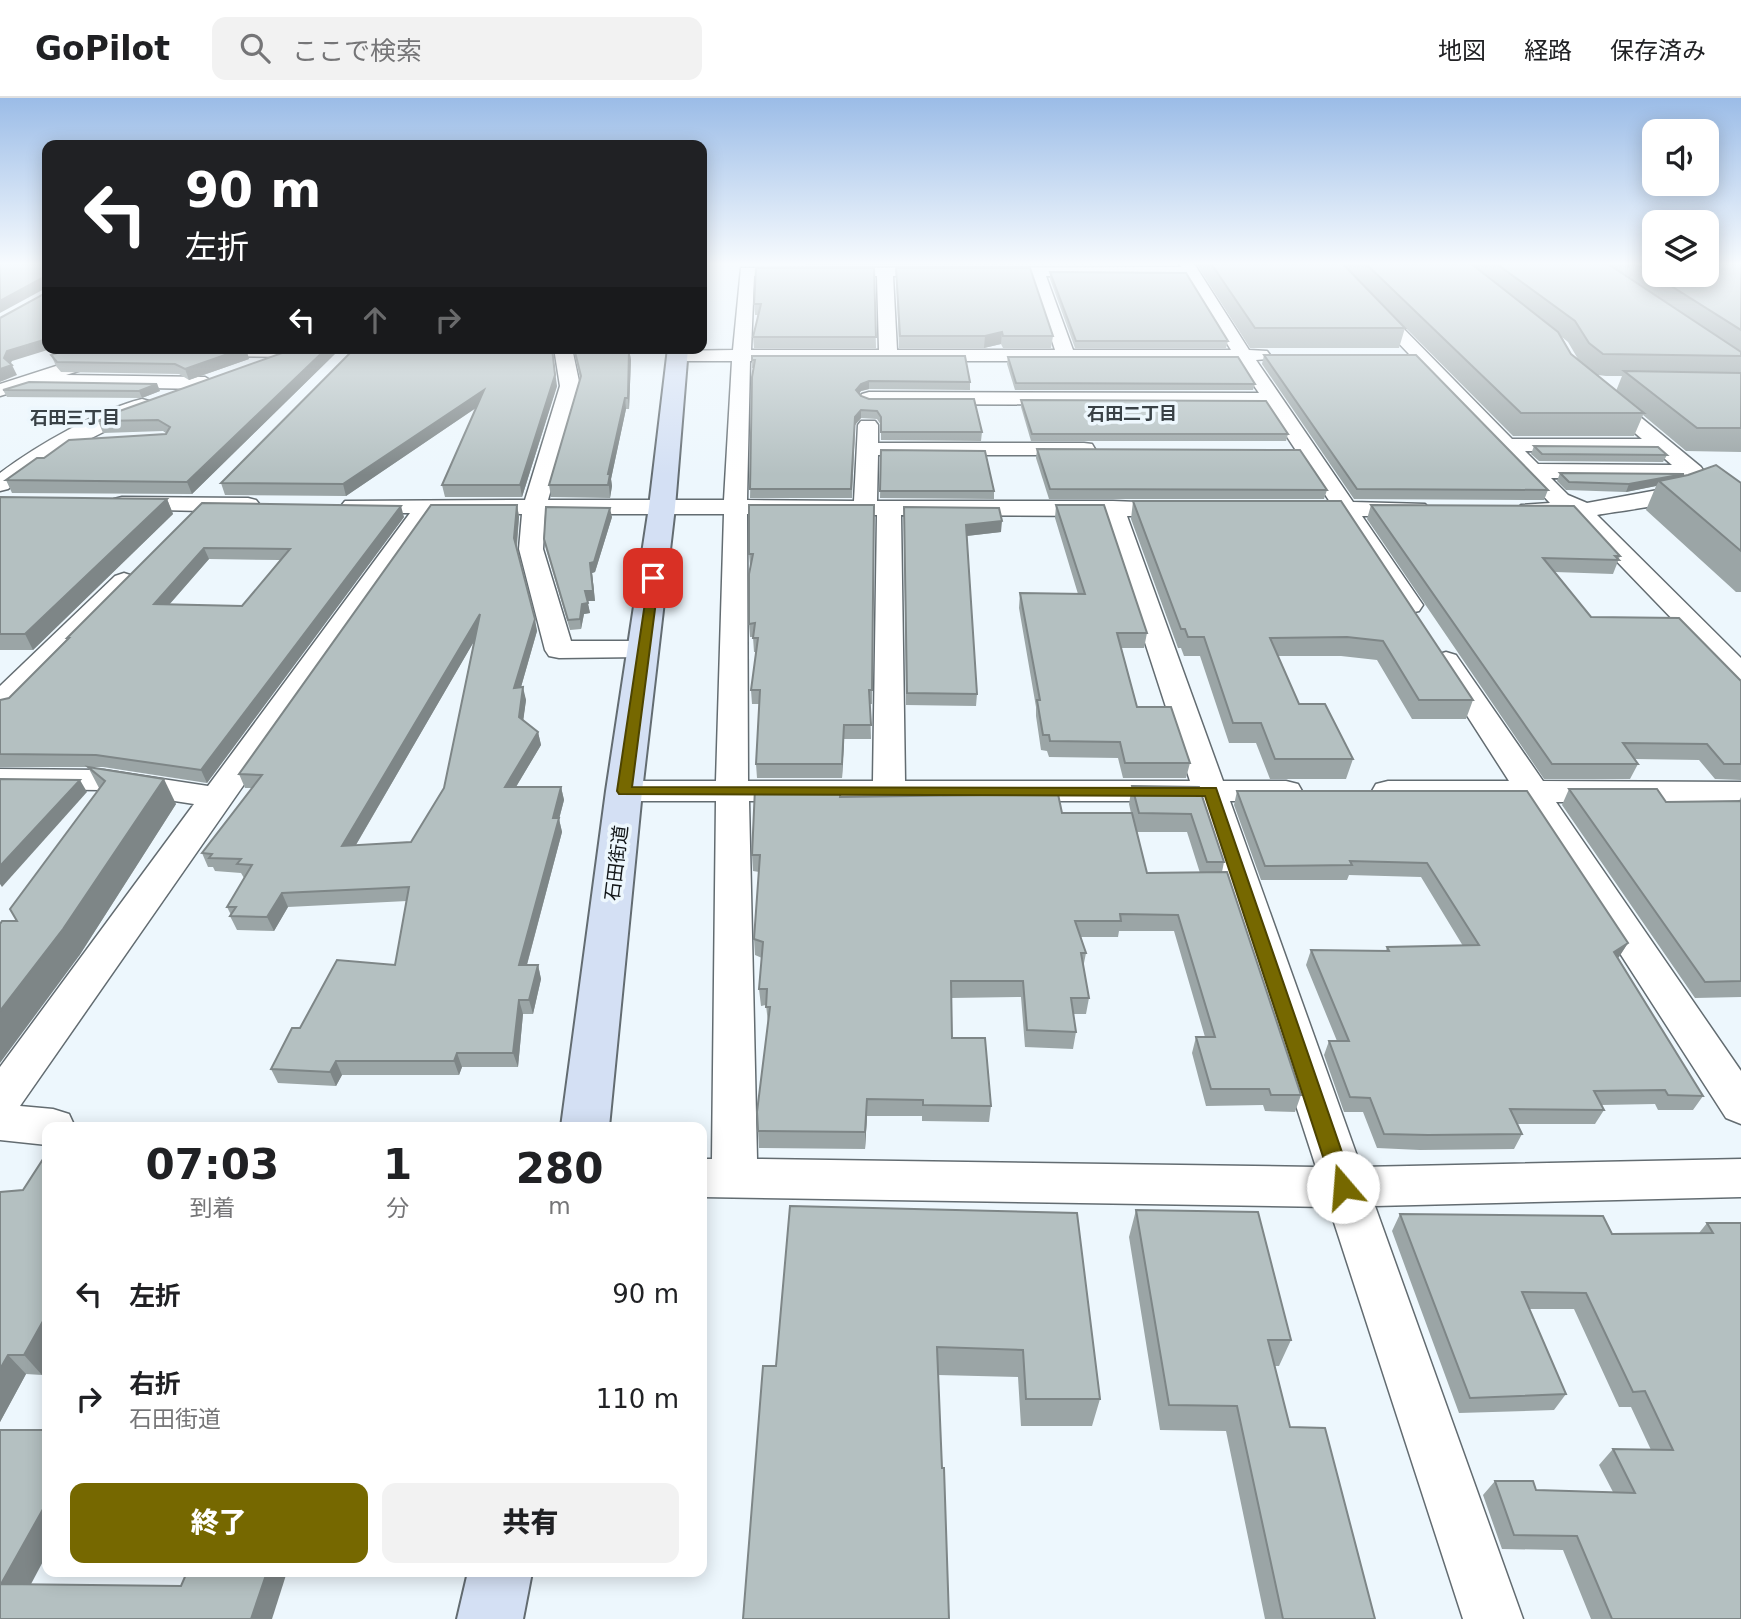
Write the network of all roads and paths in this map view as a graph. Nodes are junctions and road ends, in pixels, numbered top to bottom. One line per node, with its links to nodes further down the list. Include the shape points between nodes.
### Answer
1 (742, 333): 15 (street)
2 (880, 333): 12 (street)
3 (1058, 333): 13 (street)
4 (1229, 333): 14 (street)
5 (1396, 333): 18 (street)
6 (65, 354): 19 (street)
7 (112, 354): 20 (street)
8 (288, 354): 21 (street)
9 (564, 354): 43 (street, via 569,386)
10 (678, 354): 44 (street, 石田街道)
11 (707, 354): 15 (street)
12 (878, 355): 13 (street); 15 (street); 24 (street)
13 (1066, 355): 14 (street)
14 (1242, 355): 16 (street); 25 (street)
15 (740, 356): 45 (street)
16 (1283, 356)
17 (1391, 356): 18 (street)
18 (1418, 356): 28 (street)
19 (0, 375): 20 (street)
20 (25, 382): 21 (street); 23 (street)
21 (205, 383): 27 (street, via 111,418)
22 (1617, 384): 29 (street, via 1590,384)
23 (0, 390)
24 (869, 398): 25 (street); 30 (street)
25 (1271, 399): 33 (street)
26 (113, 442): 27 (street)
27 (63, 443): 37 (street, via 21,466)
28 (1507, 445): 29 (street); 34 (street)
29 (1661, 446): 35 (street)
30 (867, 449): 31 (street); 46 (street)
31 (1101, 449)
32 (1279, 450): 33 (street)
33 (1306, 450): 50 (street)
34 (1532, 471): 35 (street); 53 (street, via 1560,500)
35 (1693, 472): 53 (street, via 1697,485 1693,489)
36 (221, 485): 39 (street)
37 (4, 496)
38 (94, 503): 39 (street)
39 (202, 504): 40 (street); 54 (street)
40 (268, 505)
41 (334, 506): 42 (street)
42 (426, 507): 43 (street); 68 (street)
43 (534, 507): 44 (street); 56 (street, via 531,550 559,650)
44 (662, 508): 45 (street); 56 (street, 石田街道)
45 (736, 508): 46 (street); 62 (street)
46 (877, 508): 47 (street); 63 (street)
47 (1113, 509): 48 (street); 64 (street)
48 (1196, 509)
49 (1278, 509): 50 (street)
50 (1347, 509): 51 (street); 60 (street)
51 (1440, 510)
52 (1506, 510): 53 (street)
53 (1585, 510): 57 (street, via 1591,523)
54 (183, 523)
55 (144, 561): 58 (street)
56 (643, 649): 61 (street, 石田街道)
57 (1741, 674)
58 (0, 703)
59 (0, 779): 68 (street, via 103,780)
60 (1531, 790): 66 (street); 67 (street); 70 (street)
61 (624, 791): 62 (street); 72 (street, 石田街道)
62 (732, 791): 63 (street); 74 (street)
63 (890, 791): 64 (street)
64 (1211, 791): 65 (street); 76 (street)
65 (1322, 791)
66 (1364, 791)
67 (1741, 792)
68 (218, 798): 69 (street)
69 (0, 1100)
70 (1741, 1106)
71 (0, 1122): 73 (street)
72 (586, 1122)
73 (42, 1126)
74 (718, 1178): 76 (street)
75 (1741, 1178): 76 (street)
76 (1343, 1187): 79 (street)
77 (499, 1577): 78 (street)
78 (490, 1619)
79 (1493, 1619)

